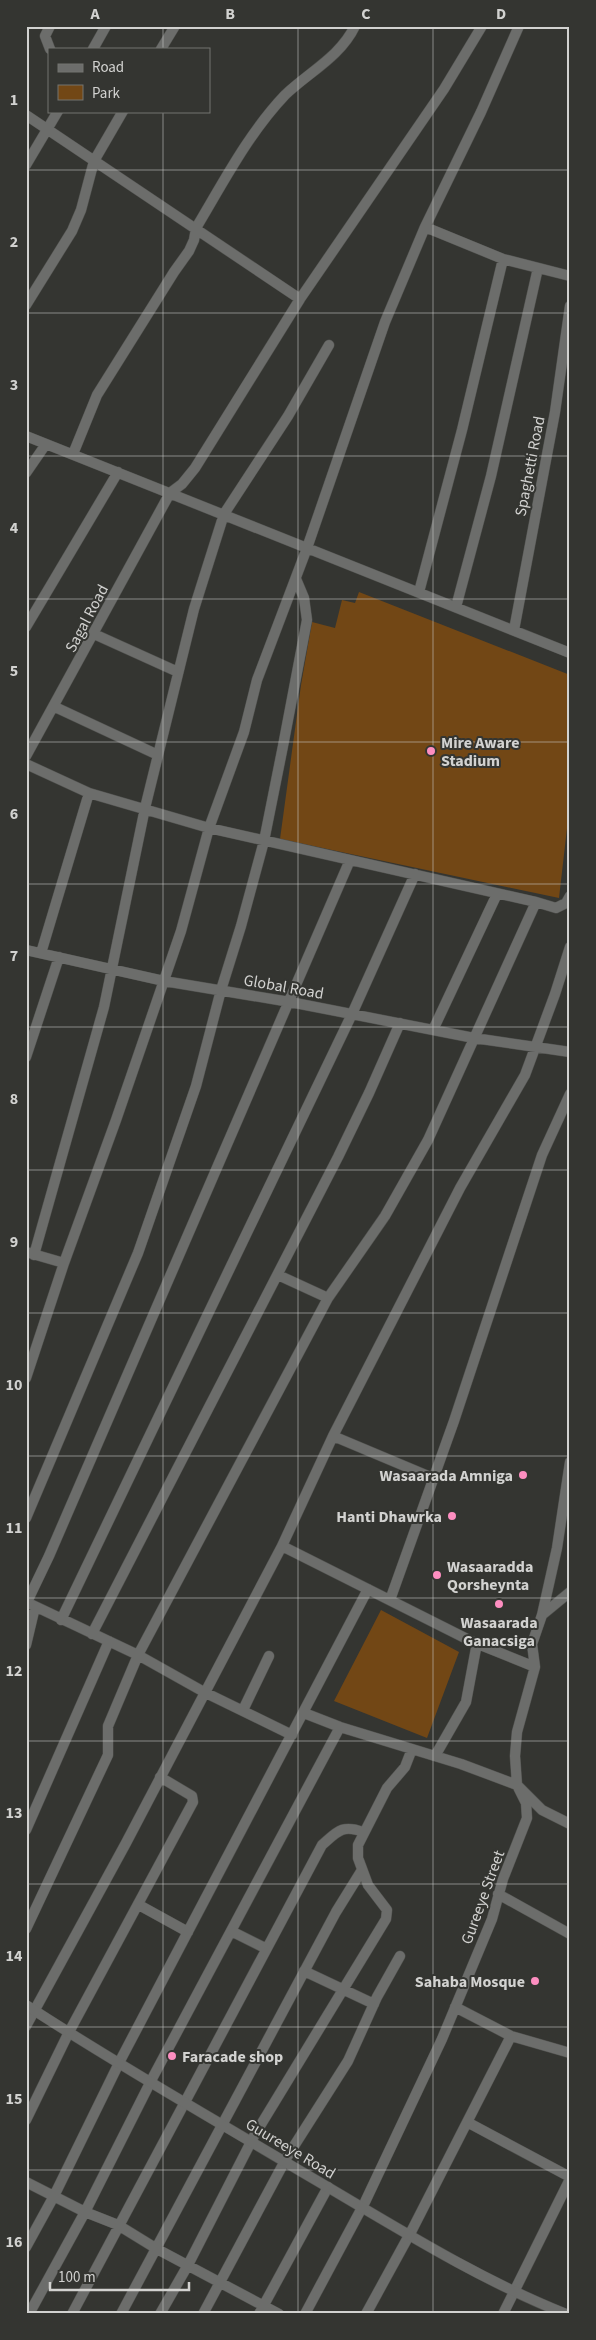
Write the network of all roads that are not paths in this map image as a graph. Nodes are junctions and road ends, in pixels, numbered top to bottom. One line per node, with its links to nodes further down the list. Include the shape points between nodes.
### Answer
1 (50, 26): 7 (street, via 45,36)
2 (106, 26): 8 (street)
3 (175, 26): 9 (street)
4 (356, 26): 17 (street, via 335,53 305,77 268,115)
5 (482, 26): 21 (street, Sagal Road, via 444,89)
6 (519, 26): 16 (street)
7 (50, 48)
8 (94, 48)
9 (162, 48)
10 (57, 112): 13 (street)
11 (122, 112): 14 (street)
12 (26, 116): 13 (street)
13 (48, 130): 14 (street); 15 (street)
14 (94, 161): 17 (street); 22 (street, via 72,231)
15 (26, 165)
16 (425, 227): 18 (street); 32 (street, via 385,322)
17 (196, 228): 21 (street); 27 (street, via 189,251 97,396)
18 (503, 259): 19 (street); 34 (street)
19 (538, 268): 20 (street); 35 (street, via 491,476)
20 (570, 276)
21 (300, 299): 30 (street, Sagal Road, via 195,468)
22 (26, 305)
23 (570, 306): 37 (street, Spaghetti Road, via 555,412)
24 (329, 345): 31 (street, via 288,416)
25 (26, 436): 26 (street)
26 (46, 444): 27 (street); 29 (street)
27 (72, 454): 28 (street)
28 (118, 472): 30 (street); 36 (street)
29 (26, 473)
30 (170, 493): 31 (street); 38 (street, Sagal Road)
31 (224, 514): 32 (street); 40 (street)
32 (307, 548): 33 (street); 34 (street)
33 (296, 580): 47 (street, via 257,680 244,732); 48 (street, via 304,598 307,620)
34 (419, 592): 35 (street)
35 (456, 607): 37 (street)
36 (26, 627)
37 (514, 630): 39 (street)
38 (94, 634): 40 (street); 41 (street, Sagal Road)
39 (570, 653)
40 (178, 672): 42 (street)
41 (55, 707): 42 (street); 43 (street, Sagal Road)
42 (158, 755): 46 (street)
43 (26, 756)
44 (26, 764): 45 (street)
45 (89, 793): 46 (street); 56 (street)
46 (145, 808): 47 (street); 58 (street)
47 (209, 828): 48 (street); 59 (street)
48 (264, 840): 49 (street); 60 (street, via 242,926)
49 (350, 860): 50 (street); 61 (street)
50 (415, 874): 51 (street); 62 (street)
51 (497, 894): 53 (street); 64 (street)
52 (570, 896): 53 (street, via 566,903 556,908)
53 (536, 902): 65 (street)
54 (570, 947): 66 (street)
55 (26, 950): 56 (street, Global Road)
56 (41, 953): 57 (street, Global Road)
57 (59, 957): 58 (street, Global Road); 68 (street)
58 (111, 968): 59 (street, Global Road); 70 (street, via 104,1006)
59 (164, 981): 60 (street, Global Road); 71 (street)
60 (221, 990): 61 (street, Global Road); 78 (street, via 196,1086 138,1253)
61 (290, 1002): 62 (street, Global Road); 83 (street)
62 (352, 1014): 63 (street, Global Road); 85 (street)
63 (400, 1023): 64 (street, Global Road); 72 (street, via 365,1102)
64 (433, 1030): 65 (street, Global Road)
65 (474, 1038): 66 (street, Global Road); 73 (street, via 428,1140 385,1216)
66 (536, 1048): 67 (street, Global Road); 75 (street, via 525,1075 460,1188)
67 (570, 1052)
68 (26, 1057)
69 (570, 1094): 77 (street, via 542,1155)
70 (30, 1254): 71 (street)
71 (64, 1263): 74 (street)
72 (278, 1274): 73 (street); 86 (street)
73 (328, 1298): 90 (street)
74 (26, 1378)
75 (333, 1436): 77 (street); 79 (street)
76 (570, 1462): 84 (street, Gureeye Street, via 557,1548)
77 (433, 1478): 82 (street)
78 (26, 1518)
79 (282, 1546): 80 (street); 93 (street)
80 (368, 1589): 82 (street); 95 (street)
81 (570, 1592): 84 (street)
82 (390, 1600): 88 (street)
83 (29, 1604): 85 (street); 89 (street)
84 (542, 1615): 92 (street, Gureeye Street, via 532,1644)
85 (61, 1620): 86 (street)
86 (92, 1634): 87 (street)
87 (109, 1641): 90 (street); 103 (street)
88 (478, 1643): 92 (street); 99 (street, via 466,1702)
89 (26, 1645)
90 (138, 1655): 93 (street); 108 (street, via 108,1726 108,1755)
91 (269, 1656): 94 (street)
92 (535, 1667): 101 (street, Gureeye Street, via 518,1732 515,1756)
93 (204, 1692): 94 (street); 100 (street)
94 (243, 1710): 97 (street)
95 (304, 1713): 96 (street); 97 (street)
96 (340, 1727): 98 (street); 109 (street)
97 (292, 1735): 110 (street)
98 (412, 1749): 99 (street); 104 (street, via 405,1767 387,1788)
99 (435, 1756): 101 (street)
100 (160, 1777): 107 (street, via 192,1796 193,1802); 117 (street)
101 (517, 1786): 102 (street, via 542,1810); 106 (street, Gureeye Street, via 526,1803 527,1818)
102 (570, 1824)
103 (26, 1830)
104 (363, 1832): 105 (street, via 358,1845); 112 (street, via 352,1828 340,1830 322,1845)
105 (362, 1870): 114 (street); 115 (street, via 368,1885 387,1910 386,1919)
106 (498, 1894): 111 (street); 118 (street, Gureeye Street, via 492,1918)
107 (139, 1905): 110 (street); 120 (street)
108 (26, 1929)
109 (231, 1931): 112 (street); 124 (street)
110 (188, 1932): 123 (street)
111 (570, 1934)
112 (265, 1948): 125 (street)
113 (400, 1956): 116 (street)
114 (304, 1971): 115 (street); 128 (street)
115 (343, 1988): 116 (street); 129 (street)
116 (374, 2004): 130 (street, via 348,2060)
117 (30, 2008): 119 (street); 120 (street, Guureeye Road)
118 (455, 2008): 121 (street); 135 (street, Gureeye Street)
119 (26, 2026)
120 (70, 2032): 123 (street, Guureeye Road); 126 (street)
121 (511, 2036): 122 (street); 127 (street)
122 (570, 2053)
123 (119, 2064): 124 (street, Guureeye Road); 134 (street)
124 (150, 2082): 125 (street, Guureeye Road); 136 (street)
125 (184, 2102): 128 (street, Guureeye Road); 137 (street)
126 (26, 2120)
127 (467, 2122): 131 (street); 138 (street)
128 (221, 2124): 129 (street, Guureeye Road); 140 (street)
129 (251, 2142): 130 (street, Guureeye Road); 141 (street)
130 (285, 2162): 133 (street, Guureeye Road); 142 (street)
131 (570, 2178): 143 (street)
132 (26, 2182): 134 (street)
133 (328, 2187): 135 (street, Guureeye Road); 144 (street)
134 (54, 2196): 136 (street); 139 (street)
135 (362, 2207): 138 (street, Guureeye Road); 152 (street, Gureeye Street)
136 (85, 2212): 137 (street); 146 (street)
137 (118, 2226): 140 (street); 147 (street)
138 (409, 2235): 143 (street, Guureeye Road); 153 (street)
139 (26, 2247)
140 (156, 2249): 141 (street); 148 (street)
141 (188, 2265): 142 (street); 149 (street)
142 (220, 2283): 144 (street); 150 (street)
143 (514, 2291): 145 (street, Guureeye Road); 154 (street)
144 (261, 2310): 151 (street)
145 (549, 2310): 155 (street, Guureeye Road)
146 (29, 2314)
147 (72, 2314)
148 (121, 2314)
149 (160, 2314)
150 (203, 2314)
151 (279, 2314)
152 (305, 2314)
153 (366, 2314)
154 (503, 2314)
155 (566, 2314)

